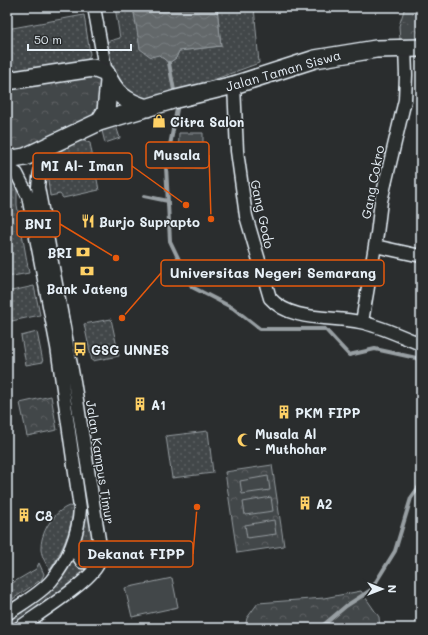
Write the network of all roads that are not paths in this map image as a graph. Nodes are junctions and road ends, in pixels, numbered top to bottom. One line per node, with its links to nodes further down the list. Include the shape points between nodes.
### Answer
1 (94, 7): 3 (street)
2 (413, 48): 5 (main road, Jalan Taman Siswa, via 349,52 315,59); 11 (street, Gang Cokro, via 381,201)
3 (108, 77): 4 (main road, via 93,68); 6 (main road); 7 (main road, via 106,111)
4 (7, 81)
5 (234, 85): 6 (main road, Jalan Taman Siswa, via 147,108); 14 (street, Gang Godo, via 237,151 246,216 270,298 292,313)
6 (124, 106): 7 (main road, Jalan Taman Siswa)
7 (99, 122): 8 (main road, Jalan Taman Siswa)
8 (50, 146): 9 (main road, Jalan Taman Siswa, via 25,157); 13 (street, via 41,161 38,187)
9 (7, 160)
10 (7, 167): 13 (street, via 17,174 28,196)
11 (375, 246): 12 (street); 14 (street, Gang Cokro)
12 (421, 256)
13 (56, 314): 16 (street, Jalan Kampus Timur, via 60,370 80,498 80,516); 17 (street, Jalan Kampus Timur, via 65,329)
14 (362, 322): 15 (street, Gang Godo)
15 (421, 344)
16 (72, 545): 17 (street, via 82,562 91,562); 18 (street, Jalan Kampus Timur, via 51,581)
17 (100, 556): 19 (street, via 98,565 86,578)
18 (7, 614)
19 (19, 628)

